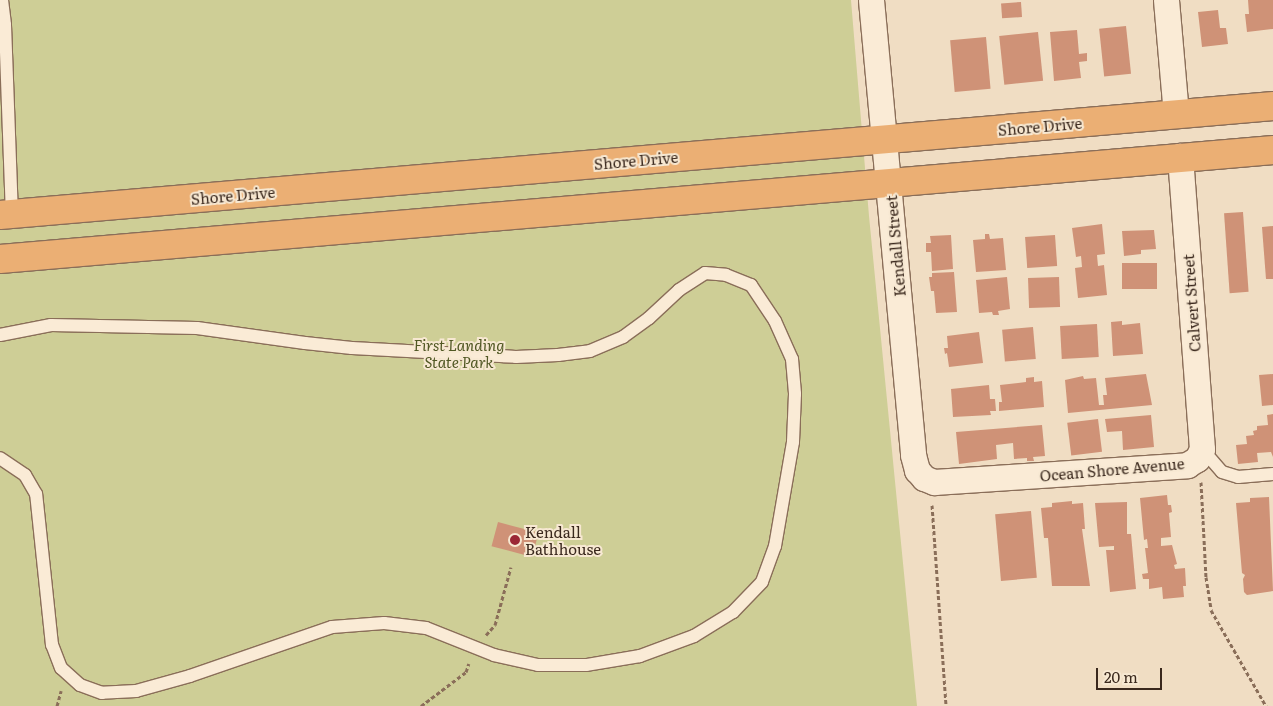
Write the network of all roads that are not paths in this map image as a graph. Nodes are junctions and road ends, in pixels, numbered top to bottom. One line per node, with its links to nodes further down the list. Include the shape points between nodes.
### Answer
1 (2, 0): 10 (lane, via 5,25)
2 (871, 0): 6 (street, Kendall Street)
3 (1166, 0): 5 (street)
4 (1273, 106): 5 (highway, Shore Drive)
5 (1176, 114): 6 (highway, Shore Drive)
6 (883, 139): 9 (street, Kendall Street); 10 (highway, Shore Drive)
7 (1273, 150): 8 (highway)
8 (1180, 156): 9 (highway); 13 (street, Calvert Street)
9 (889, 182): 11 (highway); 16 (street, Kendall Street, via 913,455 917,470)
10 (6, 215)
11 (0, 259)
12 (0, 335): 14 (lane, via 51,325 197,328 305,344 516,357 558,356 590,350 623,337 704,273 726,276 751,285 775,321 792,358 795,394 793,442 776,546 762,582 733,612 694,636 640,656 586,665 538,665 475,648 426,628 384,623 332,627 190,676 136,691 102,693 80,685 61,668 52,645 36,494 25,475)
13 (1202, 449): 15 (lane, Ocean Shore Avenue, via 1222,472 1238,477); 16 (street, Ocean Shore Avenue, via 1197,459 1187,465)
14 (0, 458)
15 (1273, 474)
16 (934, 482)

